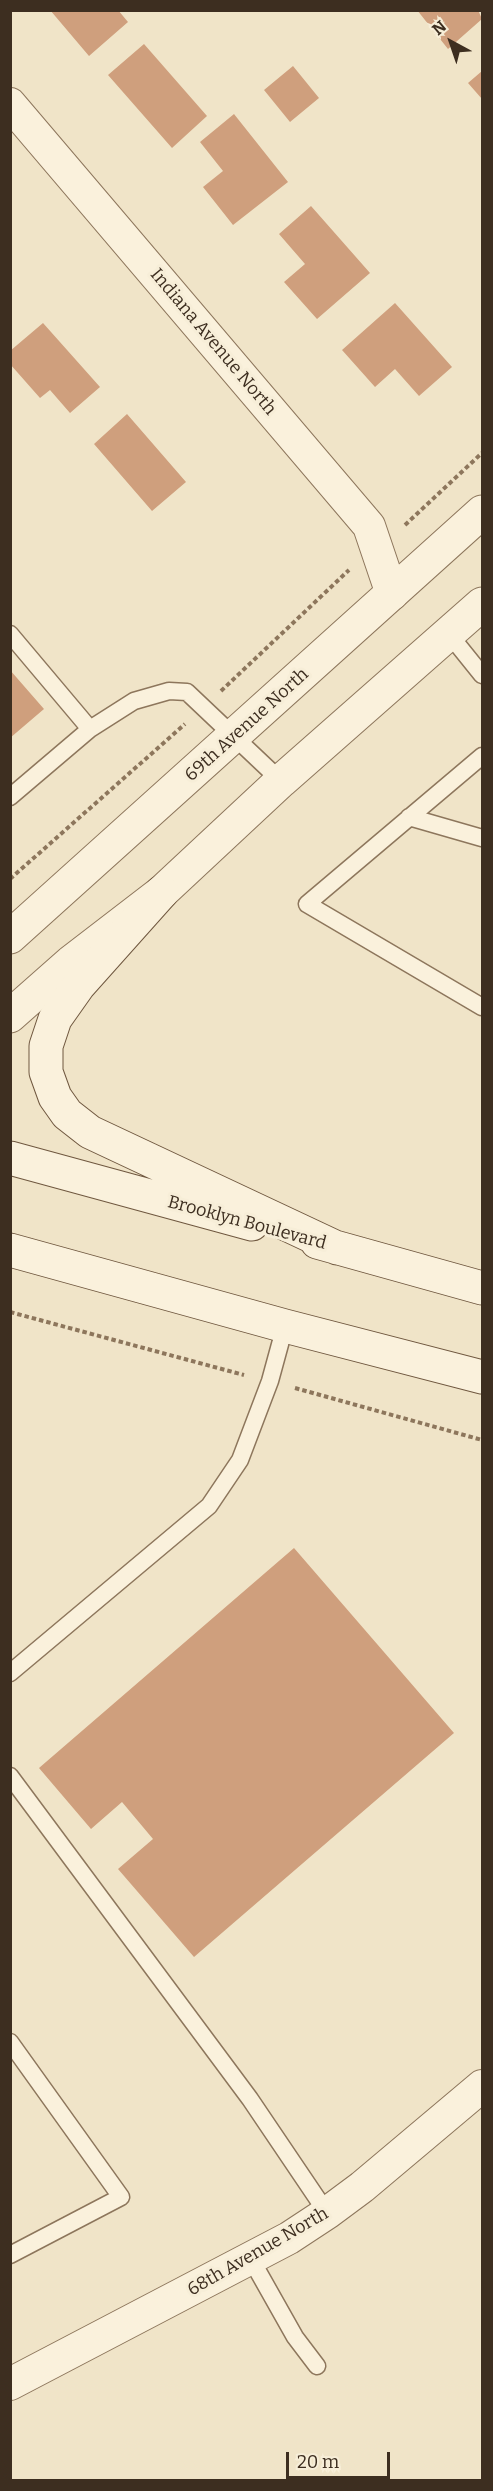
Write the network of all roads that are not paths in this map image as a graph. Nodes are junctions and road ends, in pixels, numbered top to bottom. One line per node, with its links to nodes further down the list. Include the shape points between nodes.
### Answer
1 (10, 104): 3 (street, Indiana Avenue North, via 369,526)
2 (483, 512): 3 (main road, 69th Avenue North)
3 (392, 594): 9 (main road, 69th Avenue North)
4 (483, 604): 6 (main road)
5 (10, 634): 8 (lane)
6 (449, 634): 7 (lane); 11 (main road)
7 (483, 675)
8 (90, 729): 9 (lane, via 134,701 169,692 187,692); 12 (lane)
9 (234, 736): 11 (lane); 16 (main road, 69th Avenue North)
10 (483, 756): 13 (lane)
11 (280, 781): 15 (main road)
12 (10, 797)
13 (410, 818): 14 (lane); 17 (lane, via 307,904)
14 (483, 838)
15 (162, 892): 18 (main road, via 71,962); 20 (main road, via 55,1018 46,1046 45,1072 55,1097 67,1114 90,1132)
16 (10, 937)
17 (483, 1007)
18 (10, 1016)
19 (10, 1158): 20 (main road, Brooklyn Boulevard)
20 (338, 1248): 22 (main road, Brooklyn Boulevard)
21 (10, 1250): 23 (main road)
22 (483, 1288)
23 (285, 1326): 24 (main road); 25 (lane, via 270,1381 240,1460 209,1506)
24 (483, 1377)
25 (10, 1673)
26 (10, 1776): 29 (lane, via 250,2099)
27 (10, 2042): 30 (lane, via 121,2197)
28 (483, 2086): 29 (street, 68th Avenue North)
29 (327, 2213): 31 (street, 68th Avenue North)
30 (10, 2255)
31 (251, 2259): 32 (lane, via 295,2337); 33 (street, 68th Avenue North)
32 (318, 2366)
33 (10, 2384)

